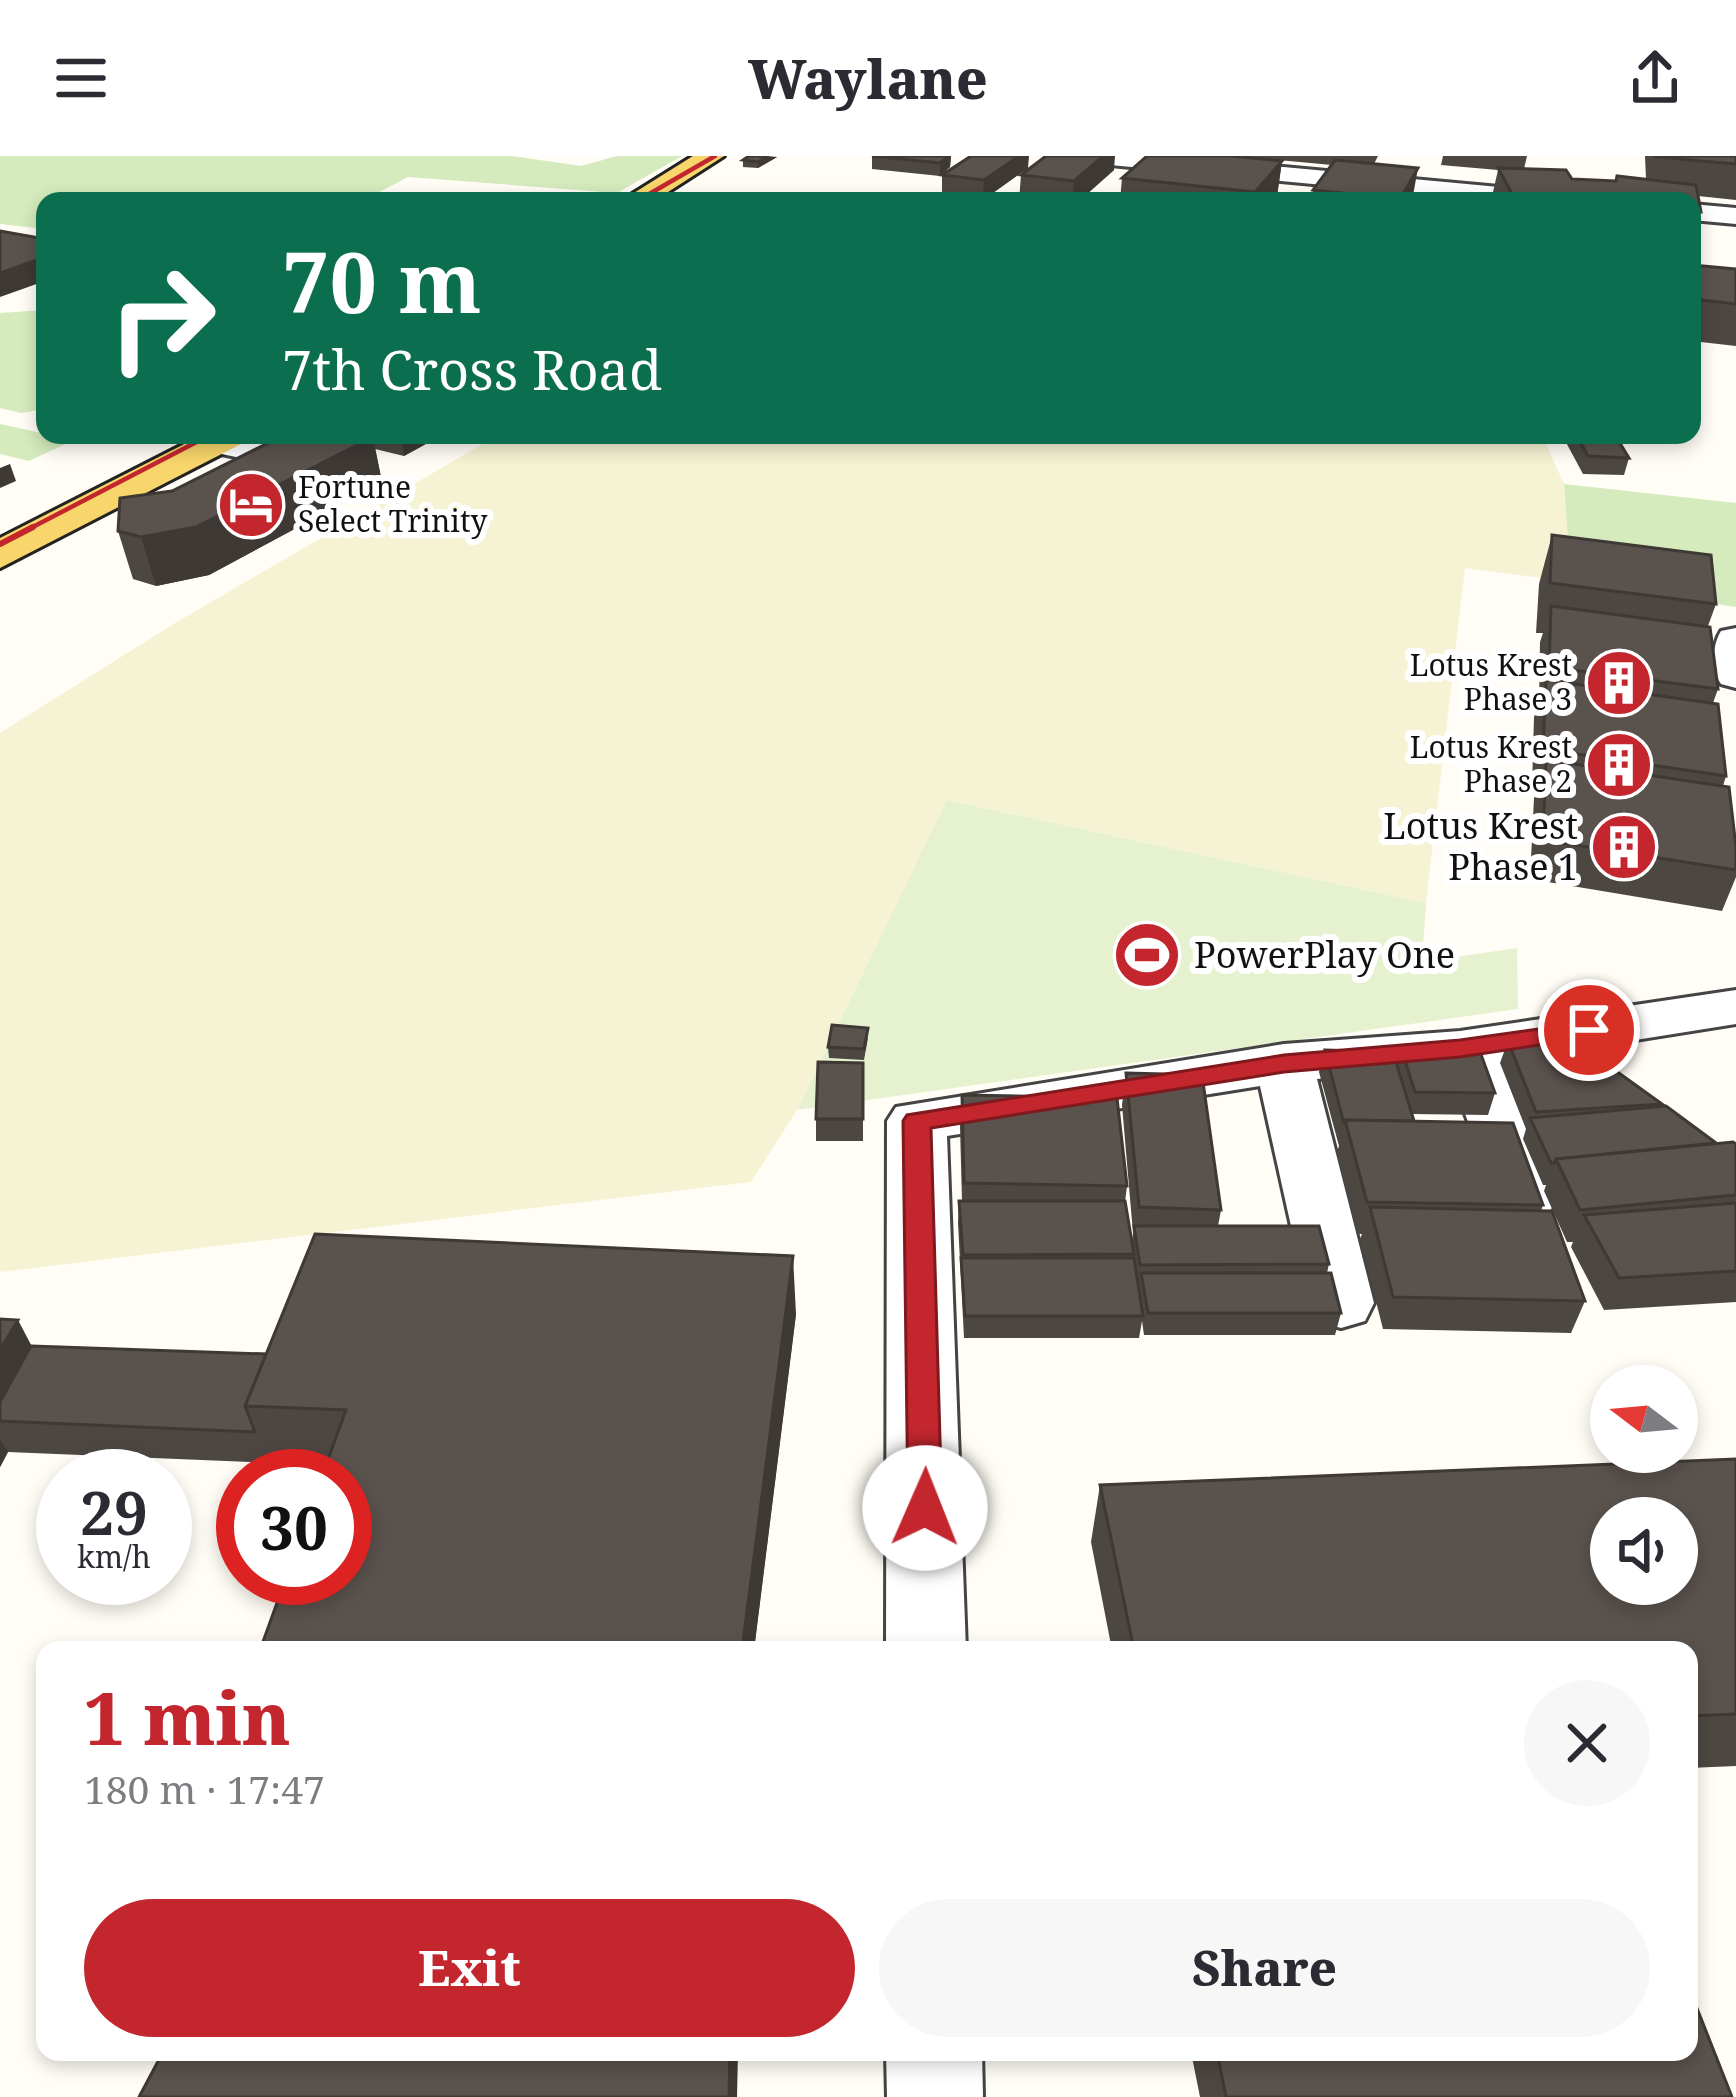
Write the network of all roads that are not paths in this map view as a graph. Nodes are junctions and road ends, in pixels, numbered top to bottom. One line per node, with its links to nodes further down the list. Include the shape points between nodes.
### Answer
1 (711, 156): 4 (main road)
2 (735, 156): 5 (main road)
3 (1090, 156): 6 (street)
4 (650, 192)
5 (677, 192)
6 (1477, 192)
7 (1701, 213): 8 (street)
8 (1736, 216)
9 (196, 444): 13 (main road)
10 (199, 444): 14 (main road)
11 (229, 444): 12 (street)
12 (258, 444)
13 (0, 529)
14 (0, 555)
15 (1736, 640): 16 (street)
16 (1736, 675)
17 (1736, 1007): 18 (street)
18 (1469, 1048): 19 (street); 20 (street)
19 (1284, 1063): 21 (street); 22 (street, via 917,1121)
20 (1546, 1247)
21 (1341, 1303)
22 (926, 1641)
23 (934, 2061): 24 (street)
24 (935, 2097)

